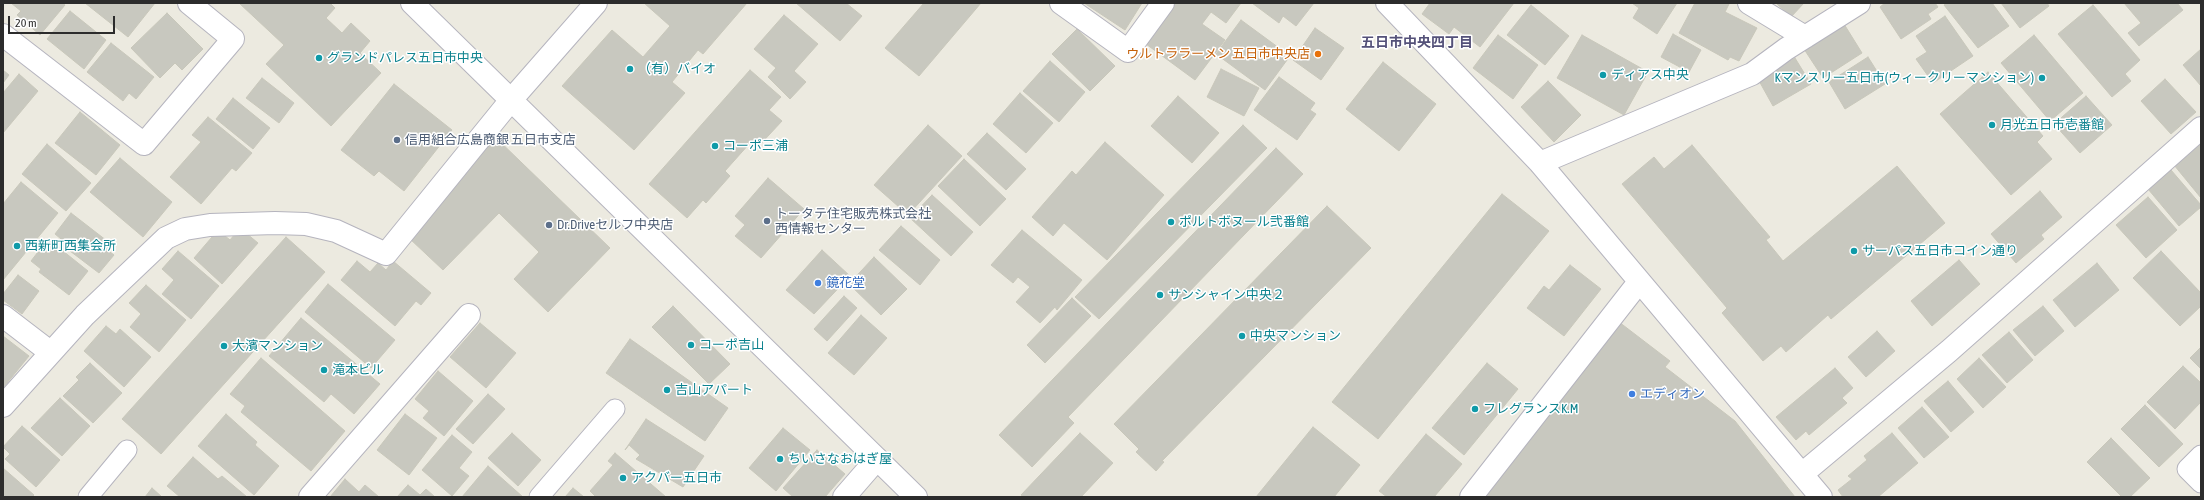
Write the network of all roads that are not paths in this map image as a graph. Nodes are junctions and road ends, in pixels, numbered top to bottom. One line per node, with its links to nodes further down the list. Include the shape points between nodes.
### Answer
1 (189, 3): 9 (street, via 233,39 144,144)
2 (412, 3): 11 (street)
3 (596, 3): 11 (street)
4 (1061, 3): 5 (street, via 1128,51)
5 (1163, 3)
6 (1387, 3): 13 (street)
7 (1749, 3): 10 (street)
8 (1860, 3): 10 (street)
9 (3, 35)
10 (1805, 37): 13 (street, via 1752,74)
11 (511, 100): 17 (street, via 386,254 336,231 306,224 210,225 185,229 166,238); 22 (street)
12 (2201, 128): 23 (street, via 1949,350)
13 (1540, 163): 14 (street)
14 (1639, 282): 23 (street); 30 (street)
15 (469, 315): 26 (street)
16 (3, 316): 17 (street)
17 (50, 352): 18 (street)
18 (3, 406)
19 (615, 409): 27 (lane)
20 (127, 450): 25 (lane)
21 (2201, 455): 24 (lane, via 2187,469)
22 (878, 459): 28 (street); 29 (street)
23 (1802, 474): 31 (street)
24 (2201, 483)
25 (88, 497)
26 (310, 497)
27 (539, 497)
28 (844, 497)
29 (916, 497)
30 (1471, 497)
31 (1821, 497)

